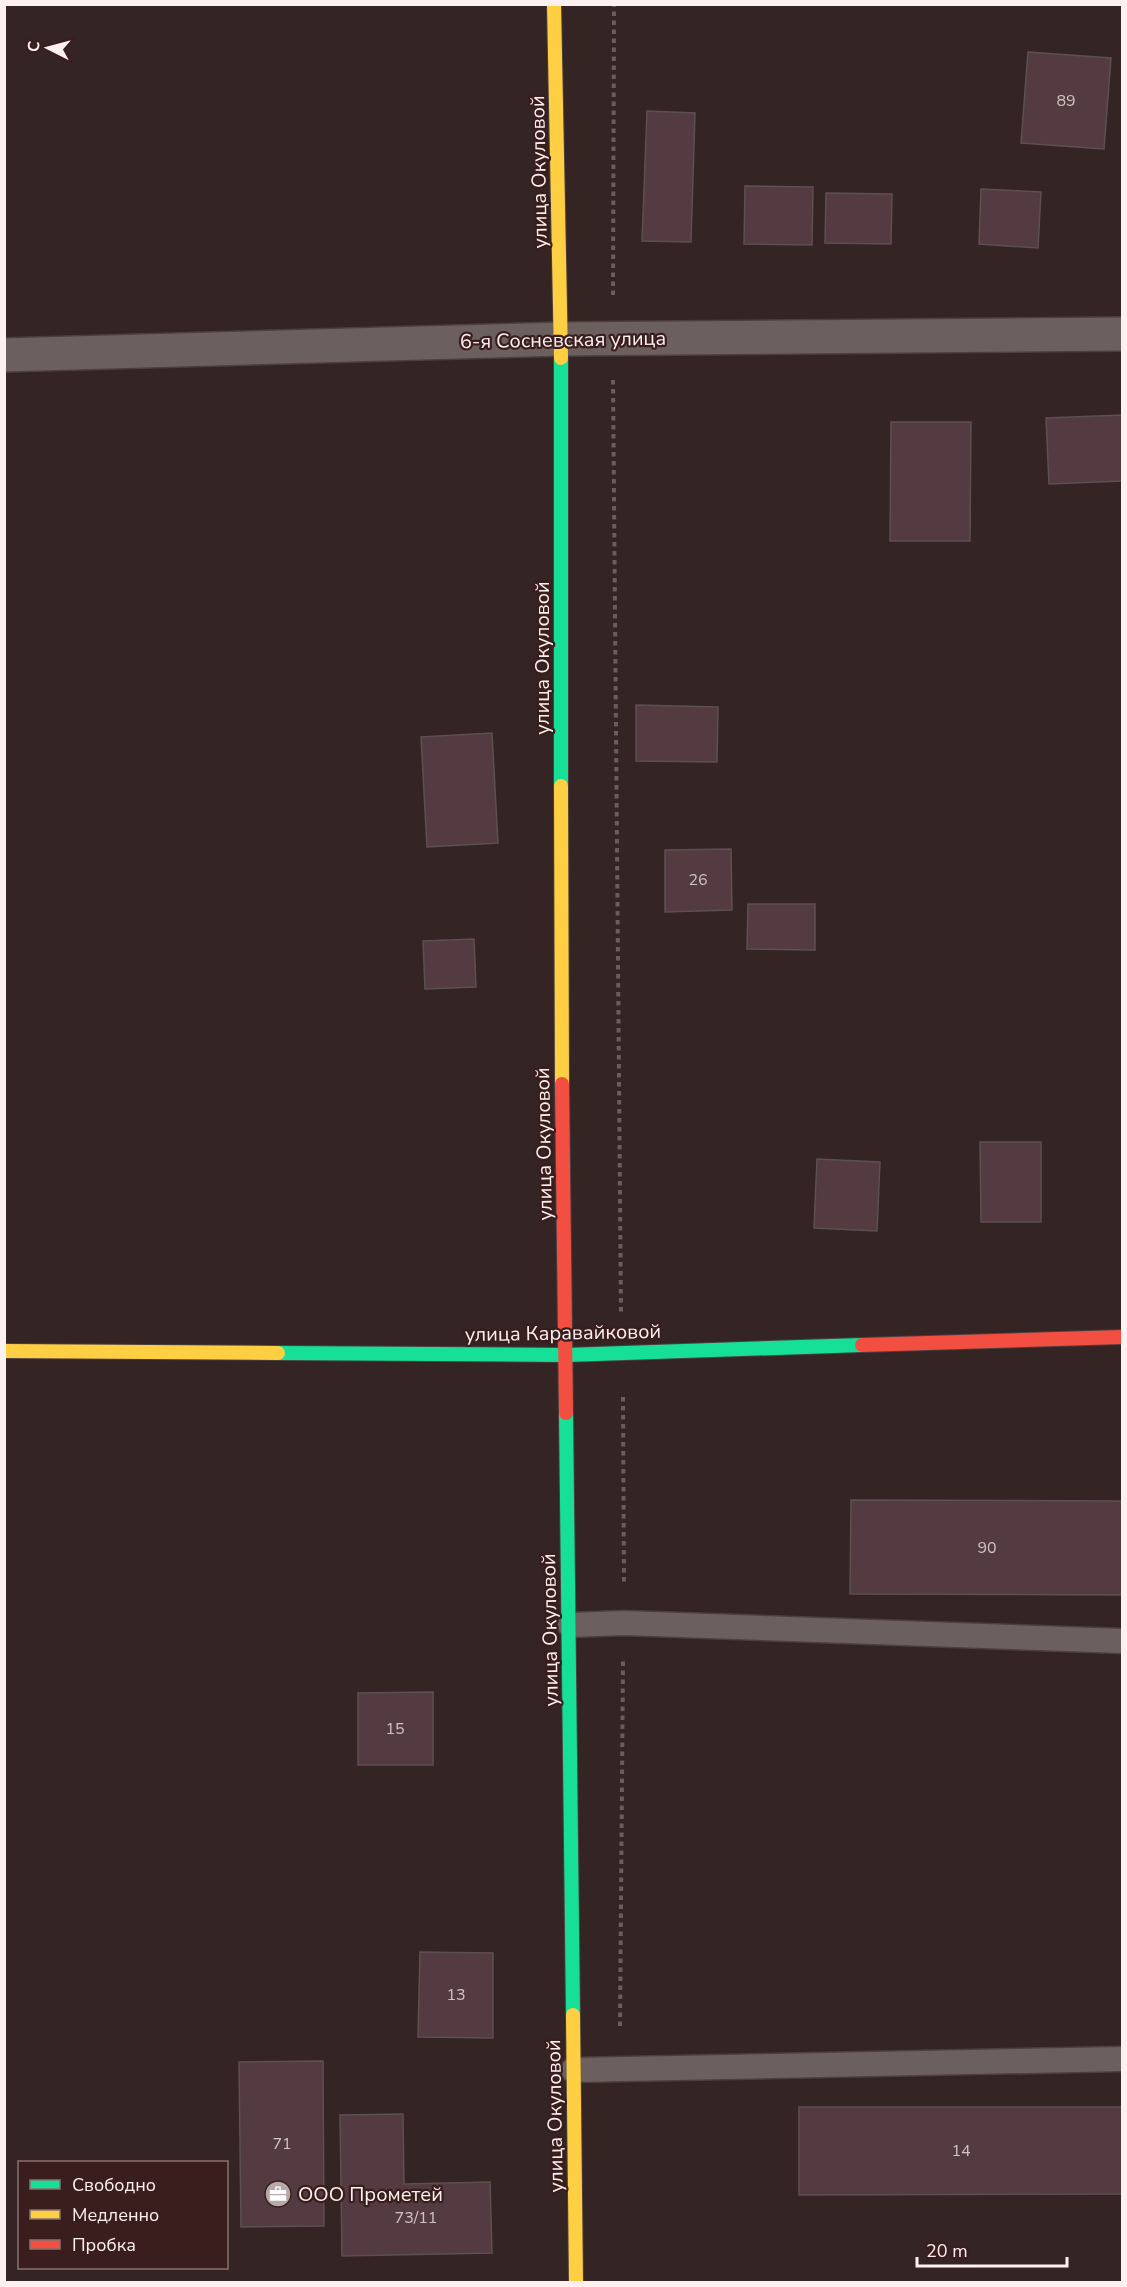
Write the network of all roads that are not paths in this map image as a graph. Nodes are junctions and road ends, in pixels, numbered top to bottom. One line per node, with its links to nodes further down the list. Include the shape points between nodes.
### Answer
1 (555, 4): 3 (main road, улица Окуловой)
2 (1122, 334): 3 (street, 6-я Сосневская улица)
3 (561, 339): 4 (street, 6-я Сосневская улица); 7 (main road, улица Окуловой, via 561,956)
4 (4, 356)
5 (1122, 1337): 7 (main road, улица Каравайковой)
6 (4, 1351): 7 (main road, улица Каравайковой)
7 (566, 1355): 8 (main road, улица Окуловой)
8 (570, 1625): 9 (lane, via 624,1623); 11 (main road, улица Окуловой)
9 (1122, 1641)
10 (1122, 2059): 11 (lane)
11 (573, 2070): 12 (main road, улица Окуловой)
12 (576, 2283)

